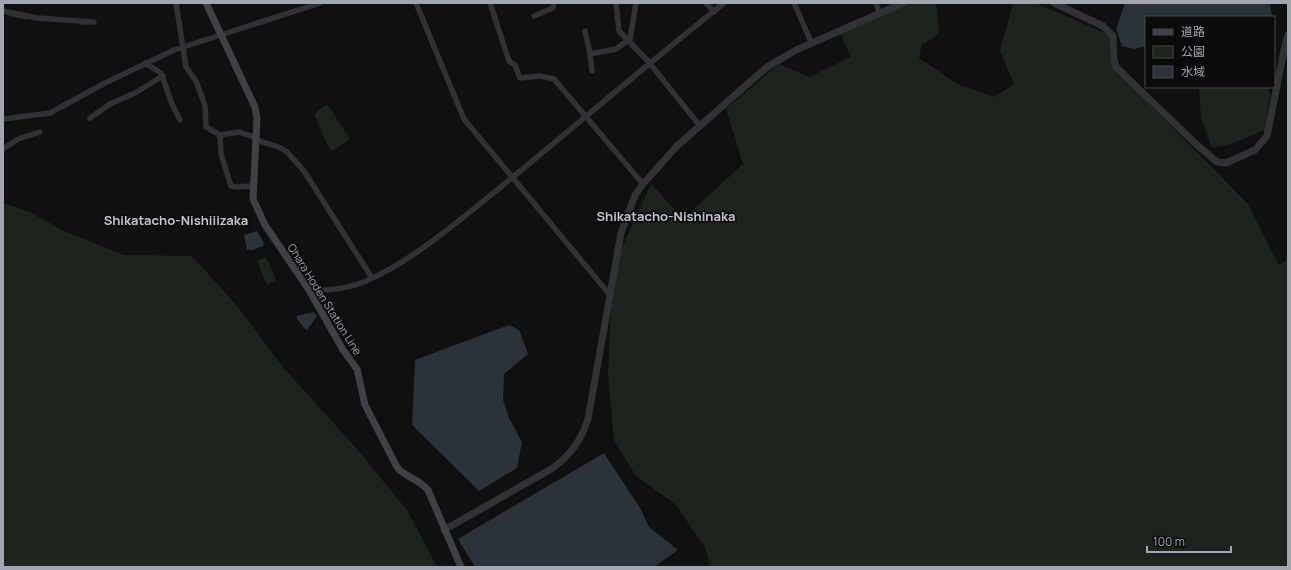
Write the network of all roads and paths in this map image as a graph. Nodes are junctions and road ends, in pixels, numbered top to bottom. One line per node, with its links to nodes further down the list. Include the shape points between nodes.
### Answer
1 (176, 3): 25 (street)
2 (206, 3): 21 (main road, Ohara Hoden Station Line)
3 (320, 3): 21 (street)
4 (416, 3): 40 (street, via 464,119)
5 (490, 3): 31 (street, via 509,61 515,66 520,78 540,76 554,79)
6 (554, 3): 18 (street, via 553,8)
7 (616, 3): 23 (street, via 619,31)
8 (636, 3): 23 (street, via 630,39)
9 (706, 3): 16 (street)
10 (724, 3): 16 (street)
11 (794, 3): 24 (street)
12 (876, 3): 17 (street)
13 (903, 3): 17 (street)
14 (1054, 3): 22 (street, via 1103,26 1113,36 1116,67 1217,162 1226,163 1255,150 1267,136)
15 (3, 11): 19 (street, via 37,18)
16 (714, 12): 28 (street)
17 (880, 14): 24 (street)
18 (534, 16)
19 (94, 22)
20 (585, 31): 26 (street)
21 (222, 35): 25 (street); 38 (main road, Ohara Hoden Station Line, via 255,108)
22 (1288, 35)
23 (627, 42): 26 (street, via 616,49); 28 (street)
24 (812, 44): 35 (street, via 767,67)
25 (183, 48): 27 (street); 37 (street, via 186,67 196,81 205,106 206,127)
26 (590, 54): 29 (street)
27 (145, 63): 30 (street); 33 (street, via 50,113)
28 (649, 64): 31 (street); 35 (street)
29 (592, 71)
30 (163, 76): 32 (street, via 134,94 110,104); 34 (street)
31 (586, 116): 40 (street); 41 (street)
32 (90, 118)
33 (3, 119)
34 (180, 120)
35 (700, 126): 41 (street, via 677,146)
36 (40, 132): 39 (street, via 18,139)
37 (220, 135): 38 (street, via 239,132); 42 (street, via 221,154 231,186)
38 (257, 139): 42 (main road, Ohara Hoden Station Line); 43 (street, via 281,148 300,166)
39 (3, 149)
40 (512, 177): 43 (street, via 437,237); 45 (street)
41 (643, 184): 45 (street, via 635,195 621,233)
42 (252, 186): 44 (main road, Ohara Hoden Station Line, via 253,199 265,224)
43 (372, 278): 44 (street, via 338,290)
44 (309, 290): 46 (main road, Ohara Hoden Station Line, via 343,350 357,369 365,404 397,467 401,472 421,481 428,490)
45 (610, 295): 46 (street, via 588,419 578,445 553,468)
46 (444, 530): 47 (main road, Ohara Hoden Station Line)
47 (461, 567)

